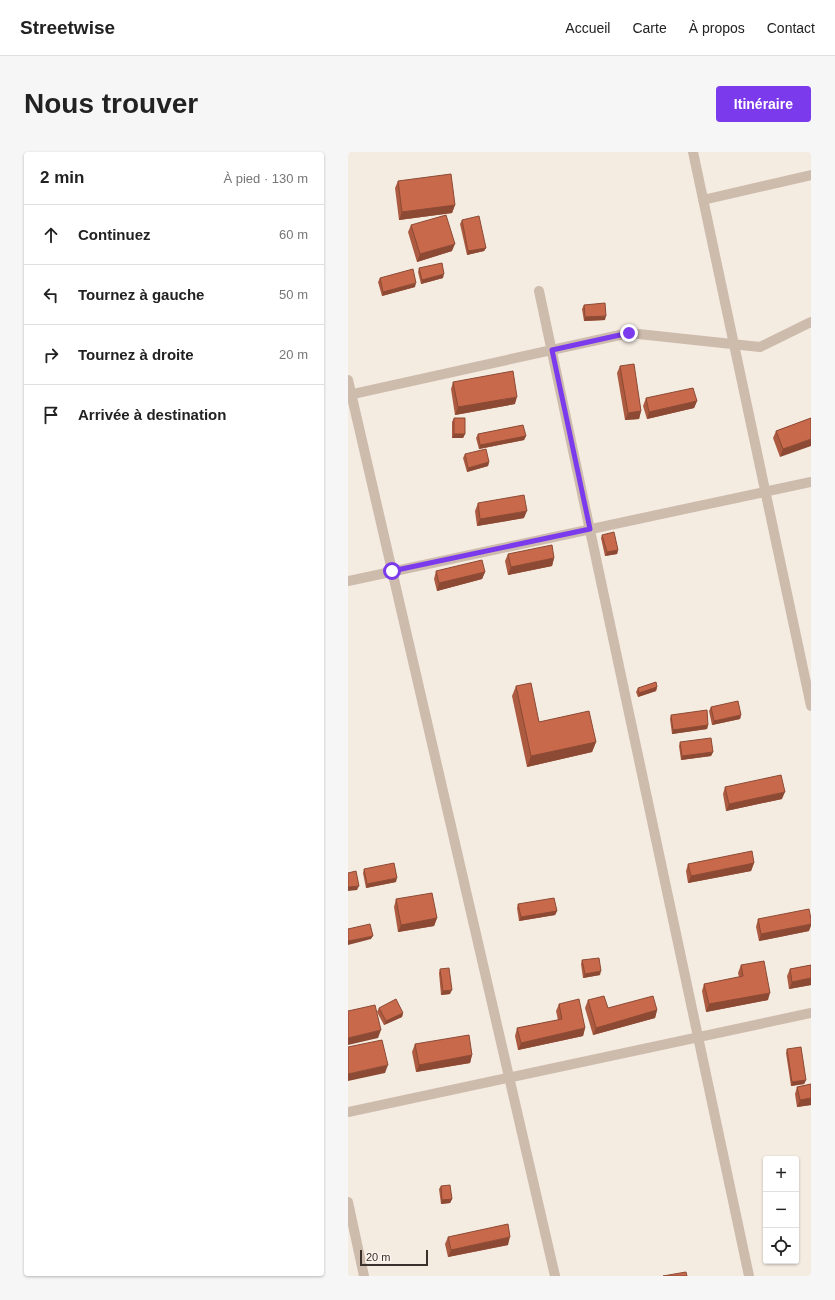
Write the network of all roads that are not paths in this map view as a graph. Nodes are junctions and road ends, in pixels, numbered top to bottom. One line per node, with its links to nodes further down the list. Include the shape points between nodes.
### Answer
1 (693, 152): 3 (street)
2 (811, 175): 3 (street)
3 (703, 200): 6 (street)
4 (539, 291): 7 (street)
5 (811, 322): 6 (street, via 760,347)
6 (734, 344): 7 (street, via 629,333); 11 (street)
7 (552, 350): 9 (street); 12 (street)
8 (348, 380): 9 (street)
9 (350, 394): 13 (street)
10 (811, 482): 11 (street)
11 (765, 492): 12 (street); 15 (street)
12 (590, 529): 13 (street); 17 (street)
13 (392, 571): 14 (street); 18 (street)
14 (348, 581)
15 (811, 706)
16 (811, 1013): 17 (street)
17 (698, 1037): 18 (street); 23 (street)
18 (510, 1078): 19 (street); 22 (street)
19 (348, 1112)
20 (348, 1202): 21 (street)
21 (364, 1276)
22 (555, 1276)
23 (749, 1276)

